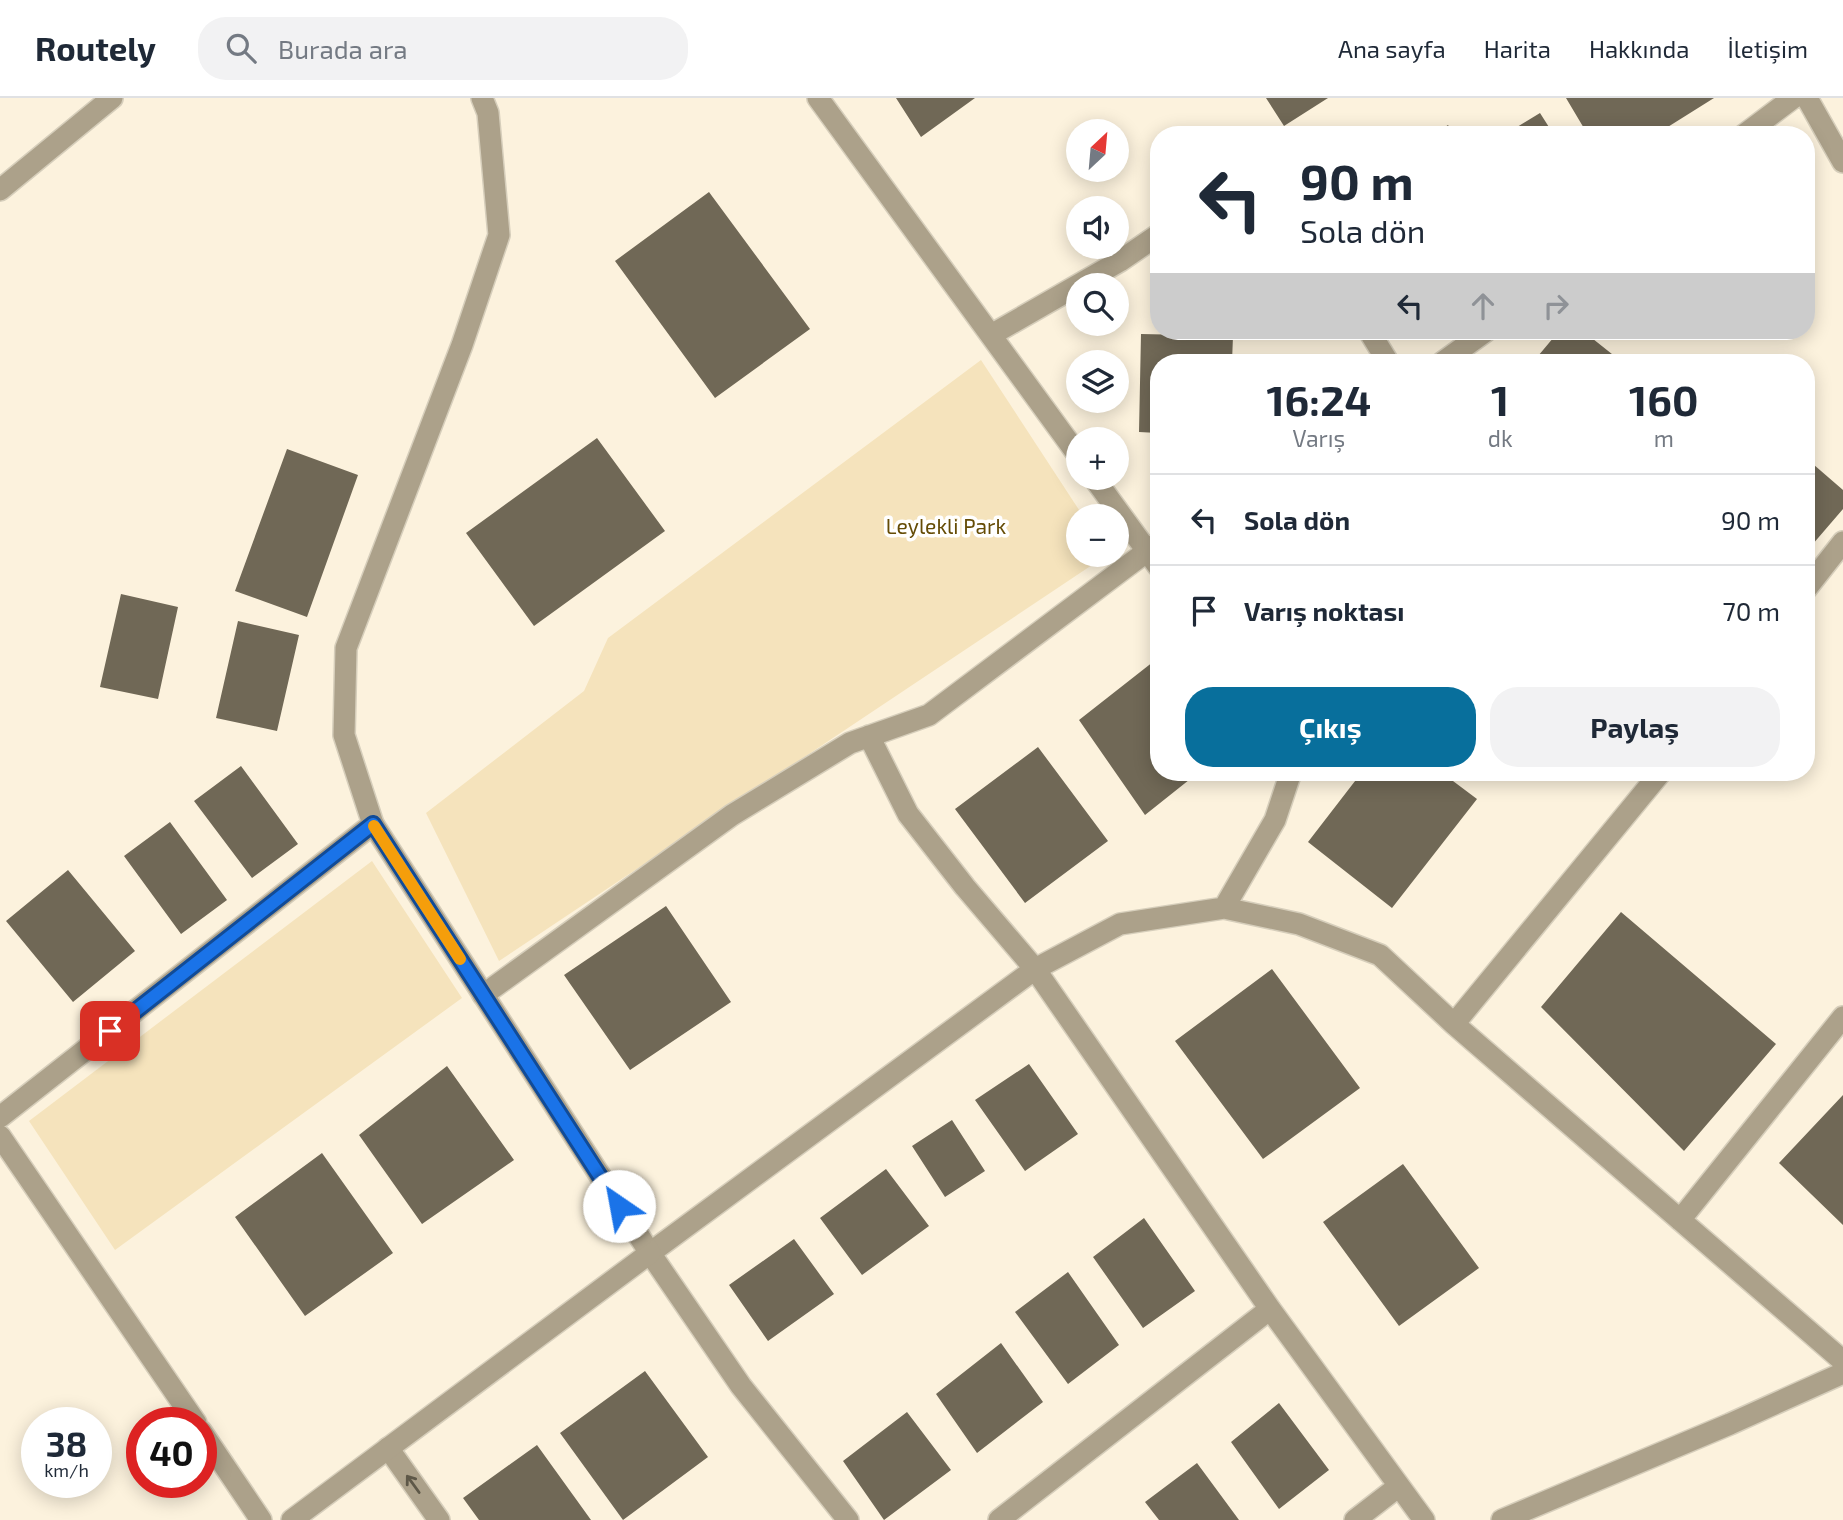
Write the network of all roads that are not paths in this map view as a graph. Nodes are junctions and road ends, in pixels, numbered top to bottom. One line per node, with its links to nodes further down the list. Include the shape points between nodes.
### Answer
1 (112, 98): 8 (street)
2 (482, 98): 22 (street, via 488,113 499,234 462,345 346,649 344,734)
3 (818, 98): 10 (street)
4 (1793, 98): 6 (street)
5 (1807, 98): 7 (street)
6 (1756, 126)
7 (1843, 162)
8 (0, 190)
9 (1150, 240): 10 (street)
10 (991, 335): 13 (street)
11 (1474, 340): 12 (street)
12 (1454, 354)
13 (1066, 438)
14 (1104, 490): 16 (street)
15 (1843, 542): 18 (street)
16 (1150, 548)
17 (1150, 558): 19 (street, via 929,715)
18 (1815, 578)
19 (869, 736): 24 (street, via 908,814); 25 (street, via 732,815)
20 (1289, 781): 23 (street, via 1275,820)
21 (1654, 781): 27 (street)
22 (373, 824): 25 (street); 28 (street)
23 (1224, 908): 24 (street, via 1120,924); 27 (street, via 1299,924 1380,955)
24 (1035, 969): 31 (street); 32 (street)
25 (483, 995): 31 (street)
26 (1843, 1017): 30 (street)
27 (1454, 1024): 30 (street)
28 (0, 1117)
29 (0, 1136): 35 (street)
30 (1680, 1220): 33 (street)
31 (650, 1253): 36 (street); 42 (street, via 741,1386)
32 (1270, 1309): 38 (street); 43 (street)
33 (1843, 1361)
34 (1843, 1373): 46 (street)
35 (184, 1407)
36 (388, 1448): 39 (street); 41 (street, one-way to 36)
37 (217, 1455): 40 (street)
38 (1399, 1486): 44 (street); 45 (street)
39 (299, 1518)
40 (261, 1520)
41 (439, 1520)
42 (848, 1520)
43 (999, 1520)
44 (1355, 1520)
45 (1424, 1520)
46 (1502, 1520)

